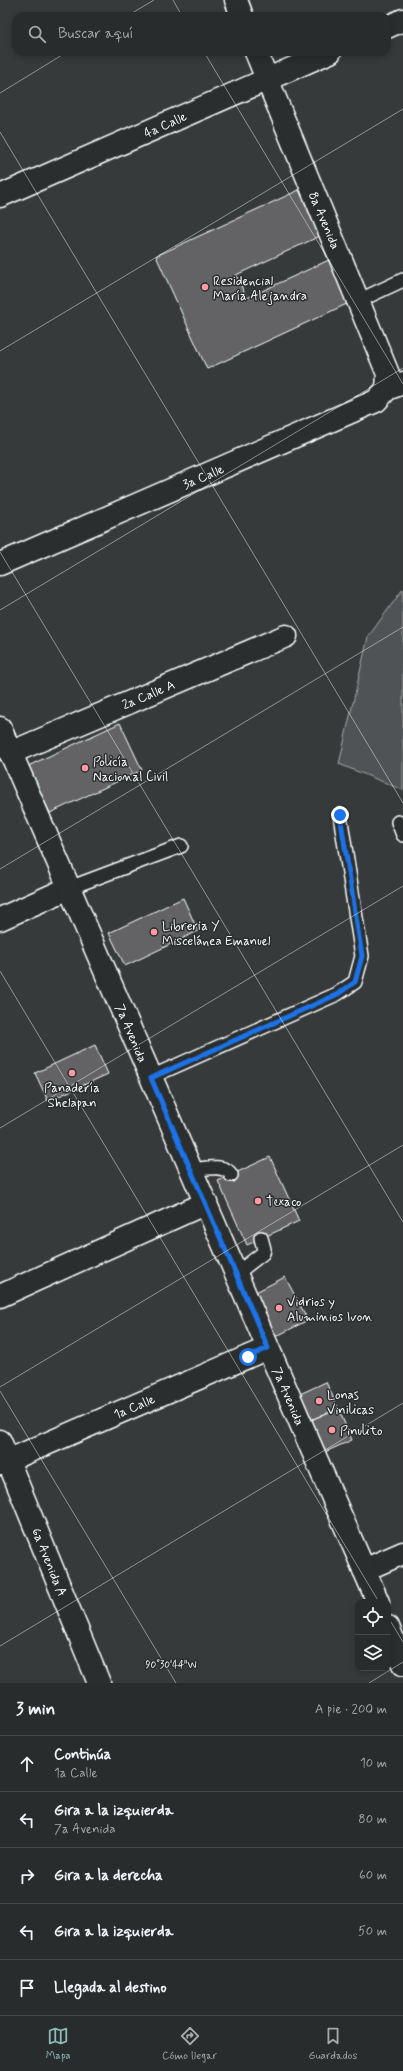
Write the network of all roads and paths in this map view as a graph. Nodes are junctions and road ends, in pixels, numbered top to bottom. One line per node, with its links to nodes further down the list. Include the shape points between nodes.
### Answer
1 (236, 0): 2 (street)
2 (240, 12)
3 (403, 20): 4 (street)
4 (391, 25)
5 (258, 56): 7 (street, 8a Avenida)
6 (321, 56): 7 (street, 4a Calle)
7 (267, 80): 8 (street, 4a Calle); 10 (street, 8a Avenida)
8 (0, 196)
9 (403, 280): 10 (lane)
10 (358, 301): 11 (street, 8a Avenida)
11 (395, 386): 12 (street, 3a Calle, via 376,401)
12 (0, 564)
13 (286, 636): 15 (street, 2a Calle A)
14 (0, 728): 15 (street, 7a Avenida)
15 (10, 752): 20 (street, 7a Avenida)
16 (340, 815): 22 (lane, via 362,956 355,982 338,994)
17 (398, 822): 18 (lane)
18 (403, 835)
19 (181, 846): 20 (lane)
20 (69, 888): 21 (street); 22 (street, 7a Avenida)
21 (0, 919)
22 (151, 1078): 23 (street, 7a Avenida)
23 (191, 1170): 24 (lane, via 223,1168); 25 (street, 7a Avenida)
24 (231, 1175)
25 (206, 1203): 27 (street, 7a Avenida); 28 (street)
26 (261, 1238): 27 (lane, via 263,1253)
27 (236, 1274): 29 (street, 7a Avenida)
28 (0, 1296)
29 (268, 1348): 30 (street, 1a Calle); 32 (street, 7a Avenida)
30 (3, 1455): 36 (street, 6a Avenida A)
31 (403, 1553): 32 (street)
32 (364, 1570): 33 (street, 7a Avenida)
33 (377, 1599)
34 (391, 1634): 35 (street)
35 (403, 1664)
36 (99, 1683)

